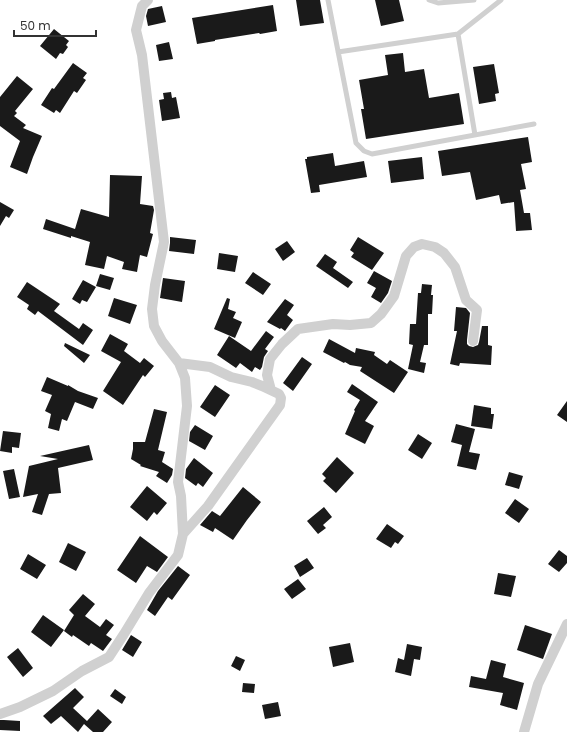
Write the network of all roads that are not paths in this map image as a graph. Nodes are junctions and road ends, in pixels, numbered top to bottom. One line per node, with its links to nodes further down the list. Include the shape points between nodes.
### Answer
1 (148, 0): 11 (street, via 142,6 136,30 142,55 164,242 152,308 154,326)
2 (429, 0): 3 (lane, via 438,3)
3 (474, 0)
4 (501, 0): 6 (lane)
5 (329, 1): 7 (lane)
6 (458, 34): 7 (lane); 9 (lane)
7 (338, 52): 9 (lane, via 356,143 364,151 372,154)
8 (534, 124): 9 (lane)
9 (475, 135)
10 (473, 341): 12 (street, via 477,310 466,300 455,267 444,253 435,247 422,244 414,247 406,256 394,296 381,314 370,323 333,324 298,329 282,344 270,359 267,375)
11 (179, 363): 12 (street, via 210,367); 13 (street, via 185,378 187,406 178,482)
12 (271, 390): 13 (street, via 279,394 280,405 208,506)
13 (183, 534): 15 (street, via 178,555 149,593 109,657 82,671 53,691)
14 (567, 624): 16 (street, via 538,684)
15 (0, 714)
16 (524, 732)

